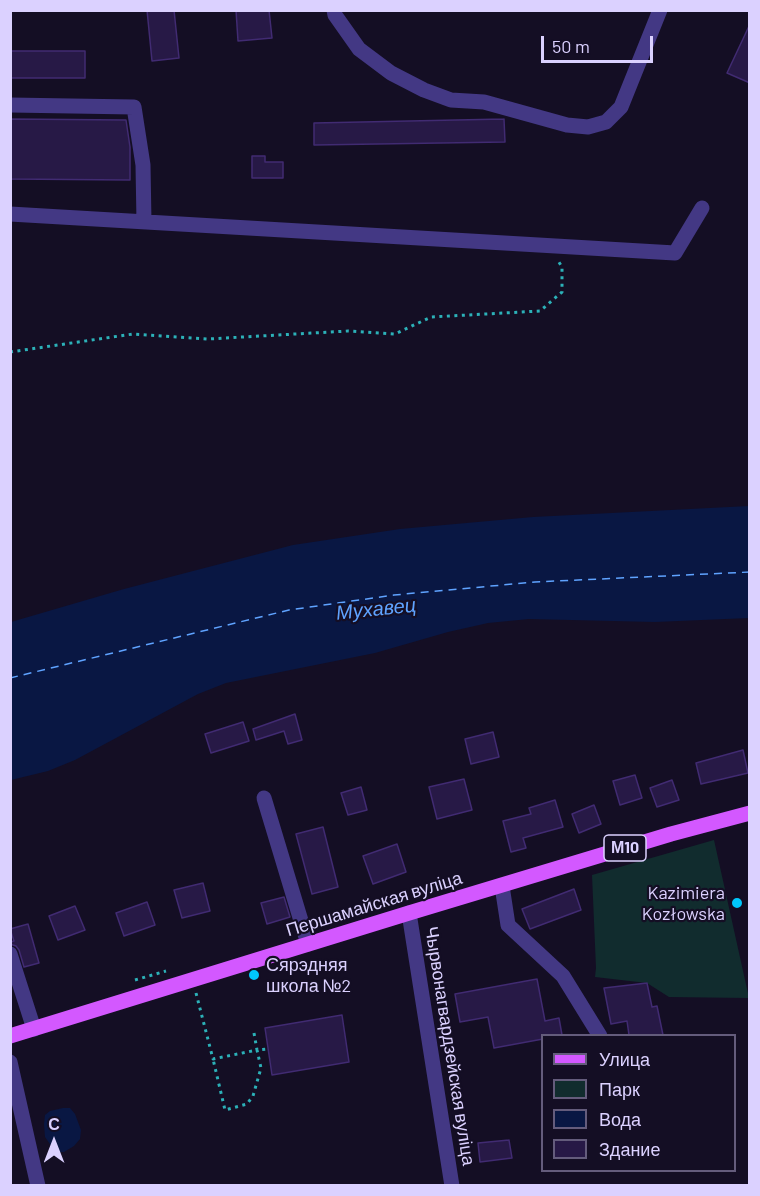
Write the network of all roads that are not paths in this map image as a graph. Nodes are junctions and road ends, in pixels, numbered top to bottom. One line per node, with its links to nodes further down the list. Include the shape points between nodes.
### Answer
1 (334, 10): 2 (street, via 360,49 391,73 424,90 451,100 484,102 588,128 606,122 621,107)
2 (660, 10)
3 (10, 105): 6 (street, via 134,107 143,165)
4 (702, 208): 6 (street, via 675,253)
5 (10, 214): 6 (street)
6 (144, 222)
7 (264, 798): 11 (street)
8 (750, 813): 9 (main road, Першамайская вуліца / М10)
9 (502, 886): 10 (main road, Першамайская вуліца / М10); 14 (street, via 508,925 563,976)
10 (409, 913): 11 (main road, Першамайская вуліца / М10); 18 (street, Чырвонагвардзейская вуліца)
11 (308, 944): 13 (main road, Першамайская вуліца / М10)
12 (10, 954): 13 (street)
13 (34, 1029): 15 (main road, Першамайская вуліца / М10)
14 (599, 1034)
15 (10, 1036)
16 (10, 1062): 17 (street)
17 (38, 1185)
18 (452, 1185)

